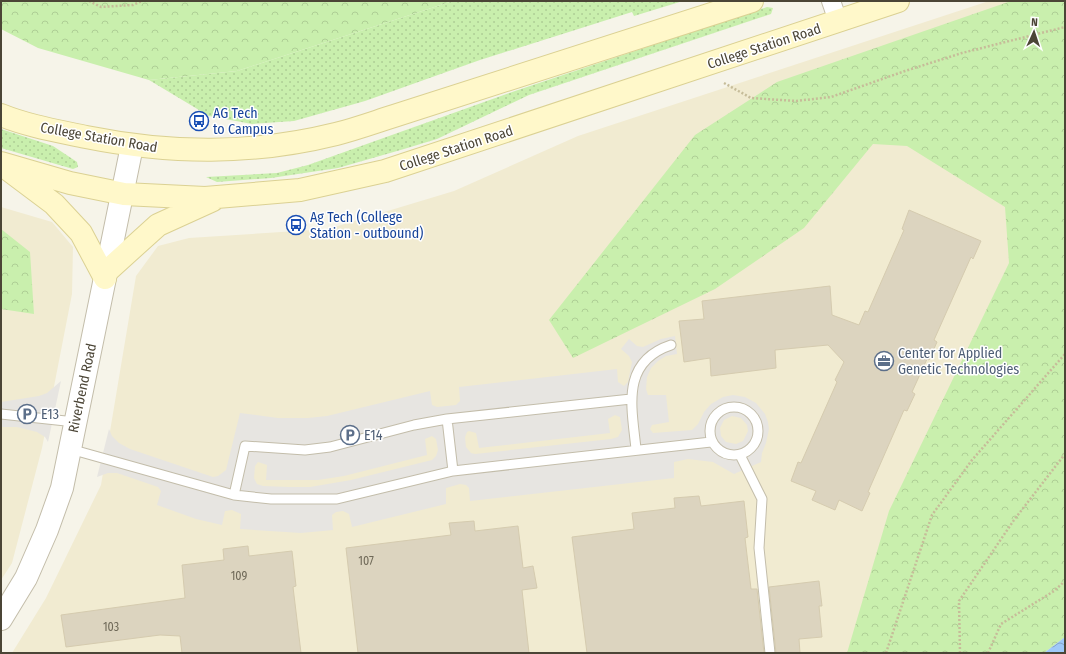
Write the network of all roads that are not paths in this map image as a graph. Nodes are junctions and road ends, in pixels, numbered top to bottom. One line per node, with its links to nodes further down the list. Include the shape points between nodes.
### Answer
1 (752, 1): 6 (main road, College Station Road, via 336,134 232,150 180,150)
2 (831, 1): 4 (street)
3 (898, 1): 4 (main road, College Station Road)
4 (838, 22): 9 (main road, College Station Road, via 385,171 300,190)
5 (1, 115): 6 (main road, College Station Road, via 52,130)
6 (132, 146): 8 (street, Riverbend Road)
7 (1, 164): 8 (main road, College Station Road, via 70,183); 10 (main road, via 54,204 81,233)
8 (124, 194): 9 (main road, College Station Road); 10 (street, Riverbend Road)
9 (219, 197): 10 (main road, via 158,225)
10 (106, 275): 15 (street, Riverbend Road)
11 (671, 345): 12 (lane, via 652,354 642,364 634,382)
12 (631, 399): 14 (lane); 18 (lane)
13 (1, 414): 15 (lane)
14 (447, 419): 20 (lane); 21 (lane, via 305,450 245,446)
15 (75, 422): 17 (street, Riverbend Road)
16 (711, 442): 18 (lane); 19 (lane, via 723,454); 19 (lane, via 710,425 719,411 736,407 744,409 756,421 758,433 754,445)
17 (70, 449): 21 (lane); 22 (street, Riverbend Road, via 62,488 47,530 26,578)
18 (636, 449): 20 (lane)
19 (740, 455): 23 (lane, via 762,498 759,548)
20 (453, 471): 21 (lane, via 337,499 271,499)
21 (234, 495)
22 (1, 619)
23 (770, 653)

